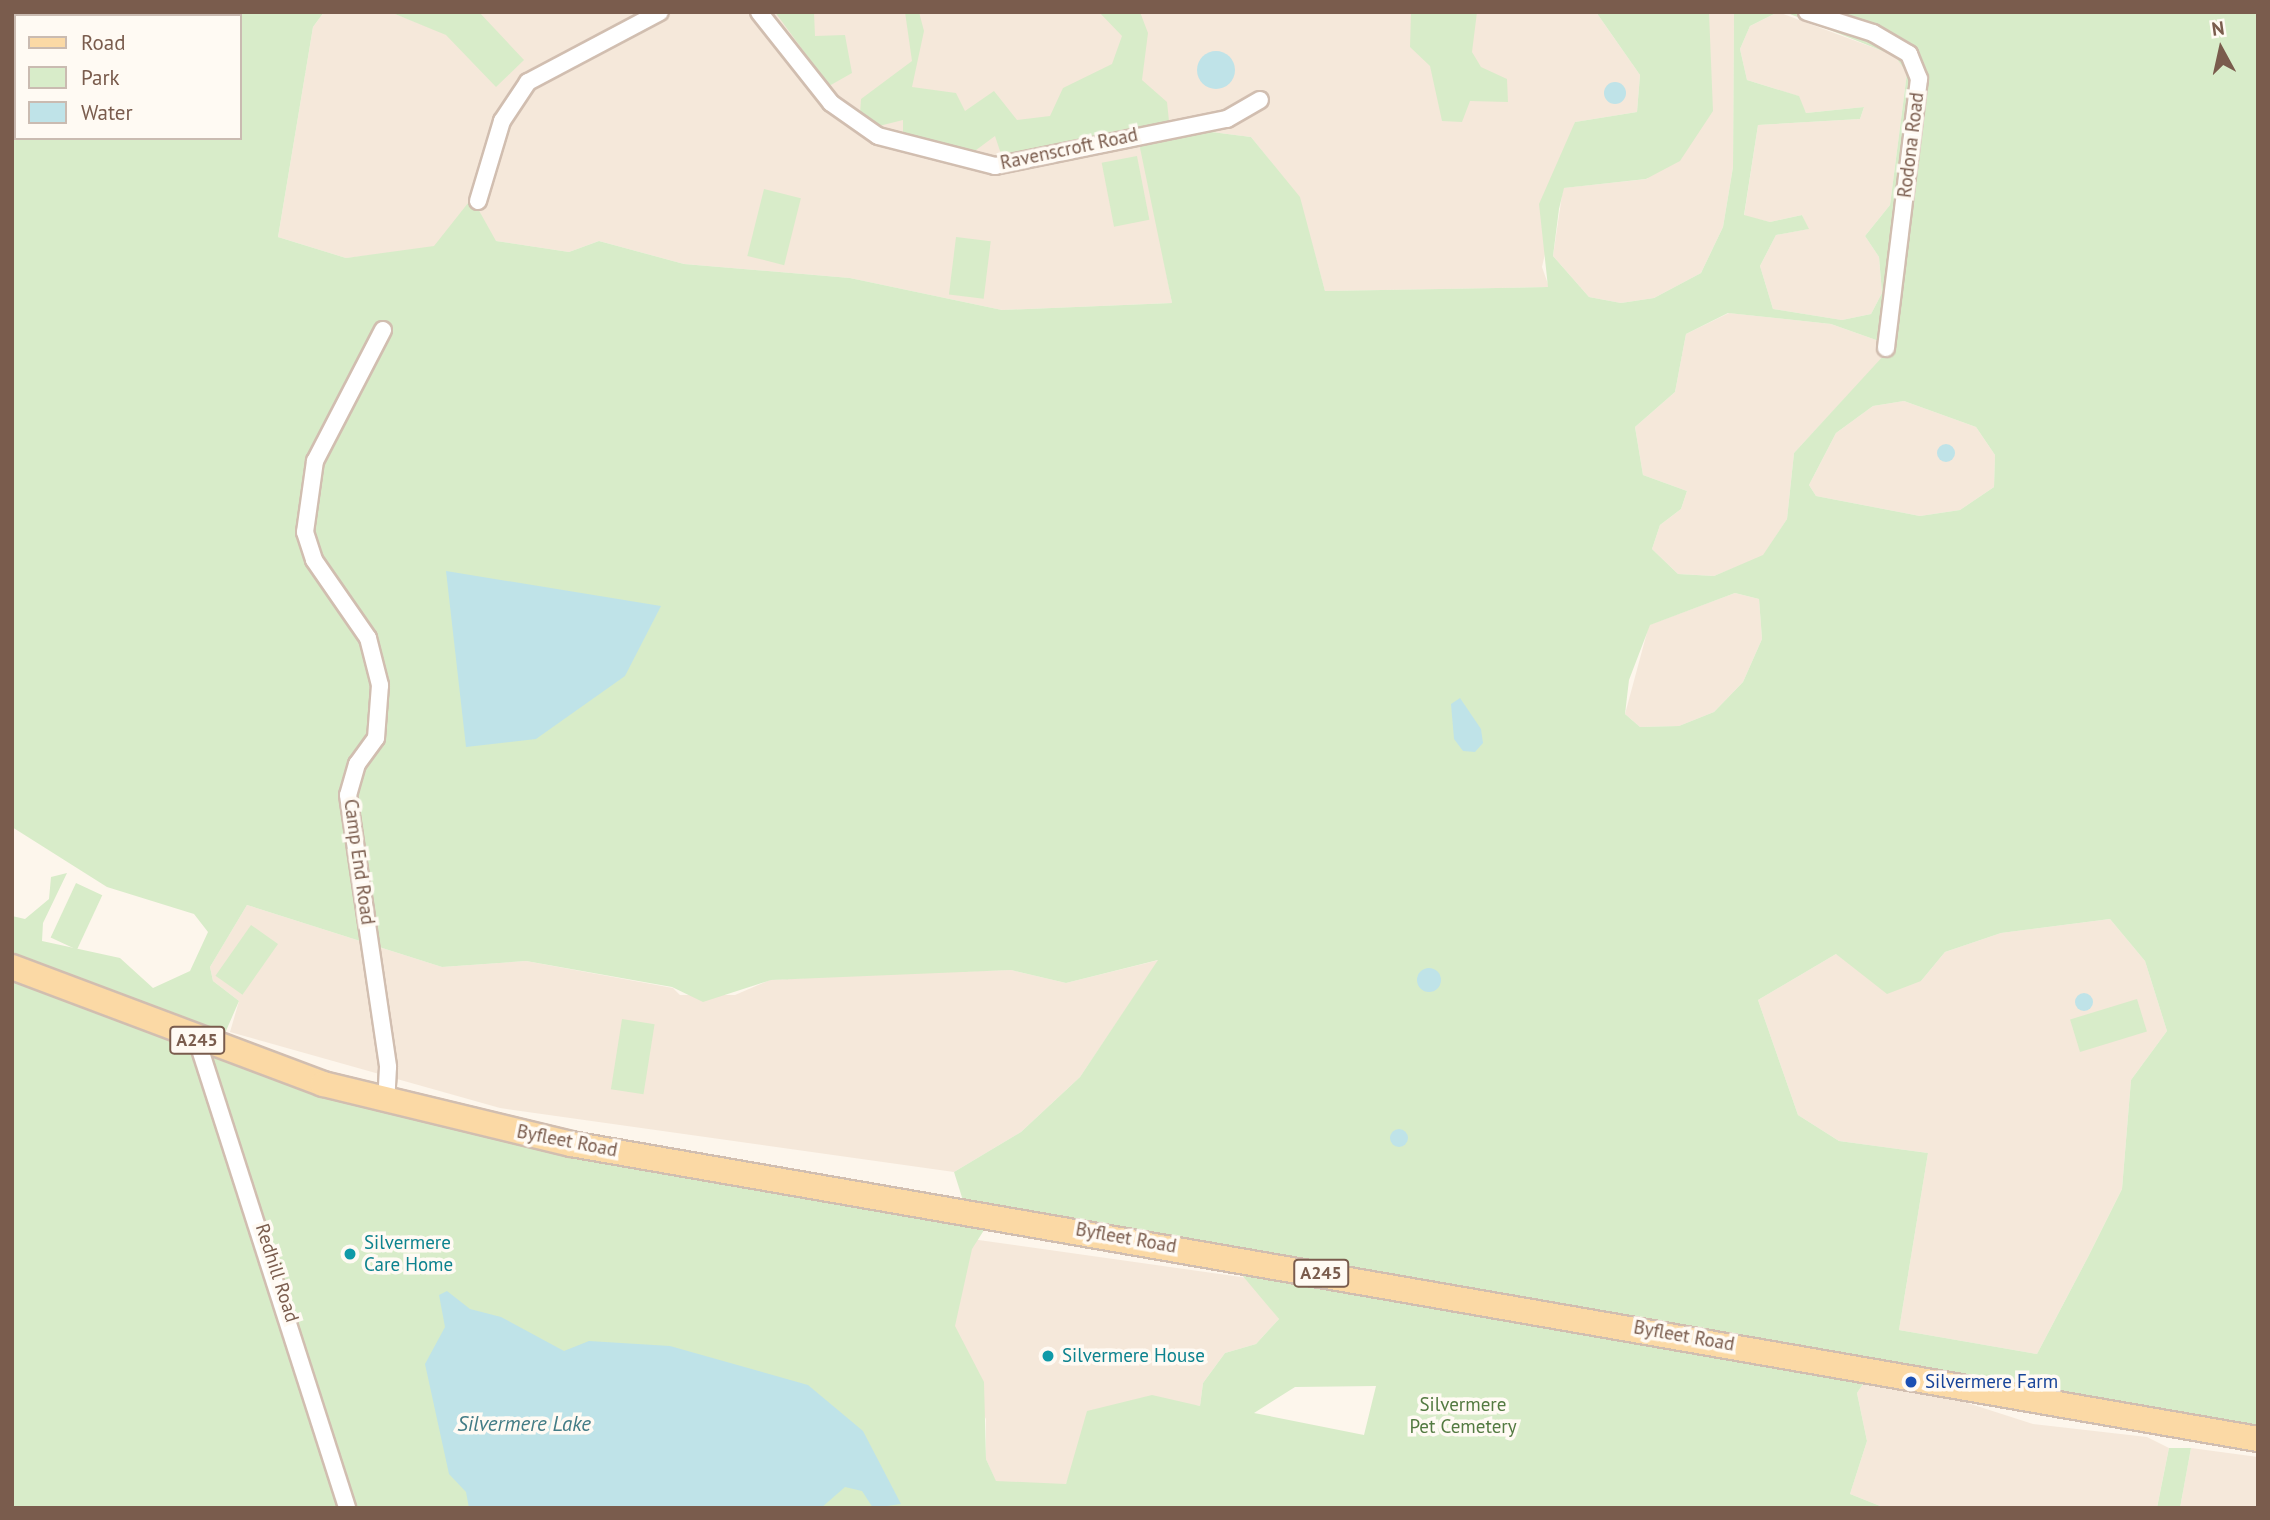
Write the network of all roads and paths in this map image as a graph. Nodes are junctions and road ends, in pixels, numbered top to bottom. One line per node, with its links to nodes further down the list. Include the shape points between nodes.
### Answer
1 (660, 12): 5 (street, via 528,82 502,121)
2 (760, 12): 4 (street, Ravenscroft Road, via 831,103 878,136 995,166 1227,119)
3 (1807, 12): 7 (street, Rodona Road, via 1873,33 1909,54 1920,79)
4 (1261, 100)
5 (478, 201)
6 (383, 330): 10 (street, Camp End Road, via 316,461 305,532 314,560 368,638 380,685 376,738 357,764 348,795 388,1066)
7 (1886, 348)
8 (12, 967): 9 (main road, Byfleet Road / A245)
9 (197, 1040): 10 (main road, Byfleet Road / A245); 12 (street, Redhill Road)
10 (386, 1101): 11 (main road, Byfleet Road / A245, via 571,1144)
11 (2258, 1439)
12 (348, 1508)

